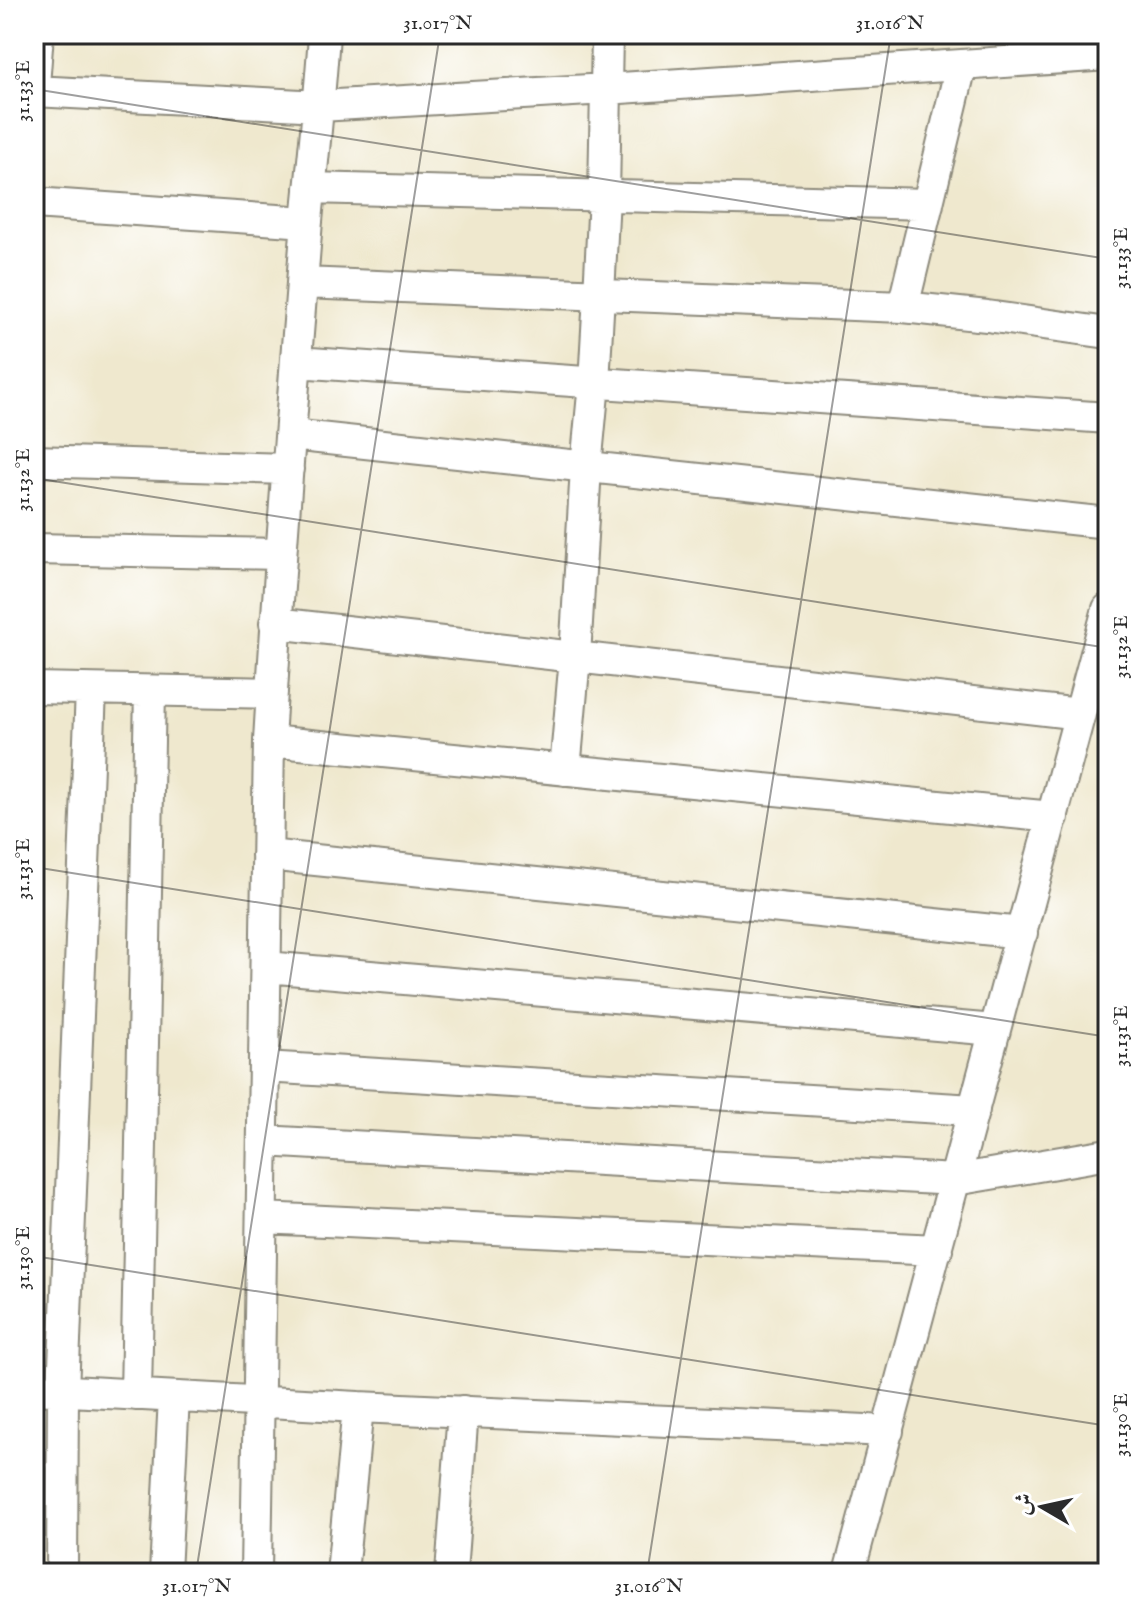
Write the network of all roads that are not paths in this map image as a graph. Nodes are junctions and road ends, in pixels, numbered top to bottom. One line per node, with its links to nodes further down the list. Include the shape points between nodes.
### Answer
1 (38, 34): 6 (street)
2 (324, 34): 9 (street)
3 (607, 34): 7 (street)
4 (1108, 55): 5 (street)
5 (961, 66): 7 (street); 13 (street)
6 (34, 85)
7 (606, 89): 9 (street); 11 (street)
8 (34, 91): 9 (street)
9 (320, 106): 10 (street)
10 (310, 188): 11 (street); 14 (street)
11 (604, 196): 13 (street); 16 (street)
12 (34, 203): 14 (street)
13 (928, 204): 17 (street)
14 (307, 222): 15 (street)
15 (303, 283): 16 (street); 19 (street)
16 (599, 295): 17 (street); 20 (street)
17 (903, 307): 18 (street)
18 (1108, 333)
19 (296, 362): 20 (street); 22 (street)
20 (594, 383): 21 (street); 24 (street)
21 (1108, 418)
22 (291, 435): 24 (street); 25 (street)
23 (34, 461): 25 (street)
24 (586, 467): 26 (street); 31 (street)
25 (288, 469): 28 (street)
26 (1108, 523)
27 (34, 549): 28 (street)
28 (281, 554): 30 (street)
29 (1108, 609): 36 (street)
30 (275, 623): 31 (street); 35 (street)
31 (575, 657): 36 (street); 38 (street)
32 (34, 688): 33 (street)
33 (91, 690): 34 (street); 51 (street)
34 (150, 691): 35 (street); 52 (street)
35 (272, 693): 37 (street)
36 (1080, 714): 39 (street)
37 (269, 741): 38 (street); 40 (street)
38 (565, 770): 39 (street)
39 (1053, 817): 41 (street)
40 (267, 855): 41 (street); 42 (street)
41 (1022, 933): 43 (street)
42 (266, 967): 43 (street); 44 (street)
43 (995, 1030): 45 (street)
44 (264, 1067): 45 (street); 46 (street)
45 (974, 1110): 48 (street)
46 (263, 1141): 48 (street); 49 (street)
47 (1108, 1154): 48 (street)
48 (955, 1180): 50 (street)
49 (262, 1218): 50 (street); 54 (street)
50 (937, 1250): 57 (street)
51 (49, 1390): 52 (street); 58 (street)
52 (136, 1395): 53 (street)
53 (174, 1397): 54 (street); 59 (street)
54 (259, 1402): 55 (street); 60 (street)
55 (358, 1407): 56 (street); 61 (street)
56 (463, 1411): 57 (street); 62 (street)
57 (888, 1431): 63 (street)
58 (62, 1573)
59 (165, 1573)
60 (256, 1573)
61 (342, 1573)
62 (451, 1573)
63 (849, 1573)

